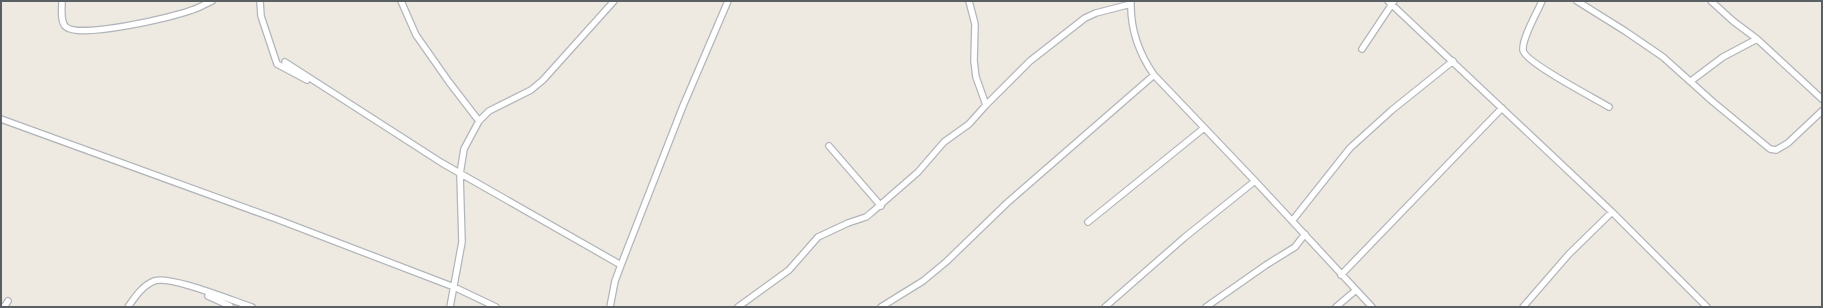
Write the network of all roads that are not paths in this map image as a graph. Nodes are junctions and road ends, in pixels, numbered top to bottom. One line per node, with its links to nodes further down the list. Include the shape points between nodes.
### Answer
1 (62, 1): 2 (street, via 62,21 66,28 77,32 154,20 192,10)
2 (212, 1)
3 (260, 1): 16 (street, via 261,16 277,64 326,91)
4 (401, 1): 26 (street, via 416,35)
5 (614, 1): 26 (street, via 543,80 531,90 489,111)
6 (728, 1): 36 (street, via 683,106)
7 (969, 1): 21 (street, via 975,24 976,77)
8 (1542, 1): 22 (street, via 1524,42 1525,56)
9 (1577, 1): 24 (street, via 1663,57 1770,149 1776,150 1788,143)
10 (1711, 1): 13 (street, via 1732,21)
11 (1391, 2): 14 (street); 15 (street)
12 (1131, 3): 17 (street, via 1132,29 1136,42 1142,58); 21 (street, via 1086,18 1030,61)
13 (1757, 39): 18 (street, via 1722,56); 19 (street)
14 (1362, 49)
15 (1453, 61): 23 (street); 33 (street, via 1350,148)
16 (285, 62): 20 (street); 29 (street)
17 (1154, 75): 27 (street); 50 (street, via 1007,203 946,262 923,281)
18 (1691, 81)
19 (1822, 99)
20 (344, 100)
21 (986, 106): 31 (street, via 969,124 944,142 918,172)
22 (1609, 107)
23 (1502, 108): 32 (street); 37 (street)
24 (1822, 111)
25 (1, 119): 39 (street)
26 (479, 121): 29 (street, via 464,149)
27 (1204, 128): 30 (street); 34 (street)
28 (829, 146): 31 (street)
29 (460, 174): 36 (street); 39 (street, via 462,242)
30 (1255, 181): 33 (street); 51 (street)
31 (881, 206): 49 (street, via 866,217 818,237 789,270)
32 (1612, 212): 55 (street, via 1569,254); 56 (street)
33 (1292, 221): 35 (street)
34 (1088, 222)
35 (1305, 234): 37 (street); 52 (street, via 1295,247)
36 (621, 265): 48 (street)
37 (1340, 275): 40 (street)
38 (173, 280): 42 (street); 44 (street, via 155,280 139,291); 45 (street)
39 (454, 287): 46 (street); 47 (street)
40 (1356, 290): 53 (street); 54 (street)
41 (8, 301): 43 (street)
42 (230, 306)
43 (4, 307)
44 (128, 307)
45 (252, 307)
46 (450, 307)
47 (496, 307)
48 (610, 307)
49 (738, 307)
50 (881, 307)
51 (1104, 307)
52 (1206, 307)
53 (1336, 307)
54 (1372, 307)
55 (1523, 307)
56 (1707, 307)

